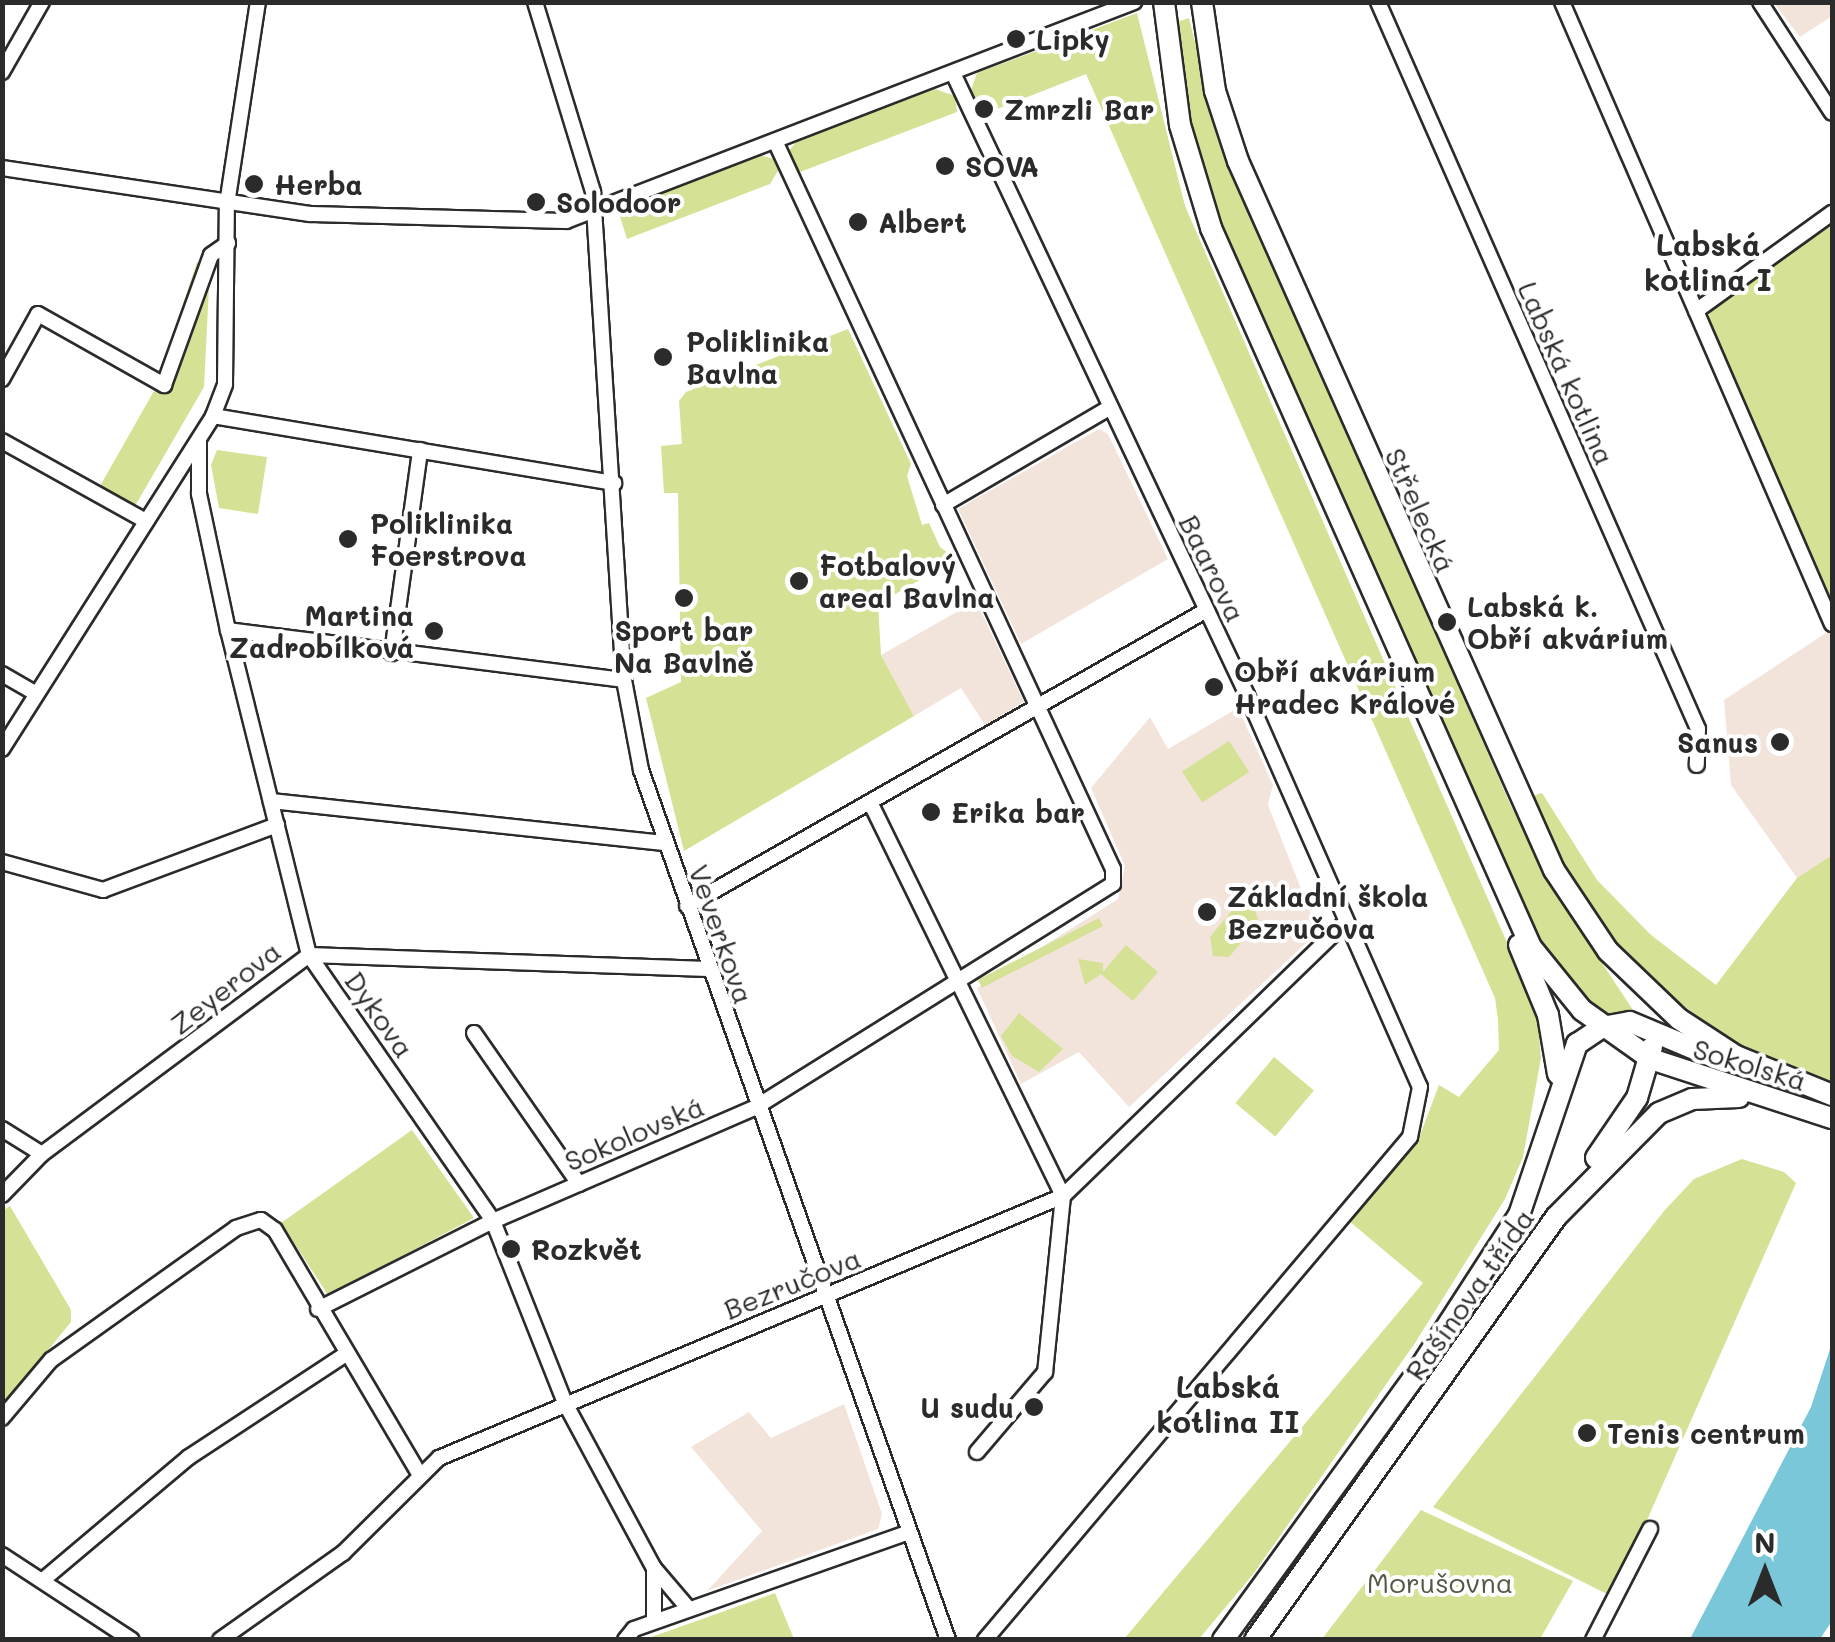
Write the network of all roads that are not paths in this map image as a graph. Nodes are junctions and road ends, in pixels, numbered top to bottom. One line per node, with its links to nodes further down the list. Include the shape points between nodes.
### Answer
1 (42, 2): 11 (street)
2 (258, 2): 16 (street)
3 (535, 2): 18 (street, Veverkova)
4 (1134, 2): 10 (street)
5 (1164, 2): 45 (main road, via 1180,125 1211,228)
6 (1202, 2): 48 (main road, Střelecká, via 1214,91 1238,161 1520,802)
7 (1378, 2): 39 (street, Labská kotlina, via 1698,728)
8 (1562, 2): 20 (street)
9 (1760, 2): 13 (street)
10 (1102, 9): 12 (street)
11 (2, 72)
12 (953, 74): 14 (street); 22 (street, Baarova)
13 (1832, 113)
14 (776, 143): 18 (street); 28 (street)
15 (2, 168): 16 (street)
16 (227, 204): 18 (street, via 532,224); 19 (street)
17 (1832, 213): 20 (street)
18 (595, 214): 27 (street, Veverkova)
19 (228, 243): 21 (street, via 211,255 164,384 38,314); 23 (street, via 225,384)
20 (1696, 311): 31 (street)
21 (2, 378)
22 (1109, 408): 28 (street); 30 (street, Baarova)
23 (213, 416): 24 (street); 26 (street)
24 (199, 440): 29 (street); 32 (street, Dykova, via 199,494)
25 (2, 441): 29 (street)
26 (420, 450): 27 (street); 33 (street)
27 (614, 483): 35 (street, Veverkova)
28 (943, 506): 37 (street)
29 (146, 520): 36 (street)
30 (1205, 611): 37 (street); 47 (street, Baarova)
31 (1832, 624)
32 (228, 630): 33 (street); 40 (street, Dykova)
33 (392, 653): 35 (street)
34 (2, 674): 36 (street)
35 (624, 680): 43 (street, Veverkova)
36 (36, 694): 38 (street)
37 (1040, 710): 41 (street); 51 (street, Sokolovská, via 1113,868 1114,884)
38 (2, 749)
39 (1697, 765)
40 (271, 801): 42 (street, Dykova); 43 (street)
41 (872, 806): 46 (street); 51 (street)
42 (276, 826): 44 (street, via 102,890); 49 (street, Dykova)
43 (664, 843): 46 (street, Veverkova)
44 (2, 862)
45 (1496, 882): 54 (main road, via 1544,966); 58 (main road, via 1555,1041)
46 (687, 906): 50 (street, Veverkova)
47 (1346, 922): 66 (street, Bezručova); 87 (street, Baarova, via 1420,1087 1410,1137)
48 (1593, 932): 52 (main road, Střelecká); 53 (main road)
49 (308, 955): 50 (street, Zeyerova); 63 (street, Zeyerova); 68 (street, Dykova)
50 (708, 969): 59 (street, Veverkova)
51 (958, 981): 59 (street, Sokolovská); 66 (street)
52 (1661, 1005): 57 (main road, Sokolská, via 1736,1056)
53 (1650, 1026): 54 (main road); 56 (main road); 57 (main road, via 1738,1068)
54 (1602, 1027): 56 (main road, Sokolská); 58 (main road, Rašínova třída, via 1570,1055)
55 (474, 1032): 64 (street)
56 (1651, 1059): 60 (main road, Sokolská); 67 (main road, via 1637,1098)
57 (1825, 1093)
58 (1555, 1106): 88 (main road, Rašínova třída, via 1519,1214 1414,1377)
59 (756, 1108): 64 (street, Sokolovská); 69 (street, Veverkova)
60 (1800, 1108): 61 (main road, Sokolská); 67 (main road, Rašínova třída, via 1720,1097 1670,1106 1625,1142)
61 (1832, 1118)
62 (2, 1128): 63 (street)
63 (42, 1154): 65 (street, Zeyerova)
64 (579, 1184): 68 (street, Sokolovská)
65 (2, 1195)
66 (1063, 1196): 69 (street, Bezručova); 74 (street, via 1044,1372)
67 (1556, 1216): 89 (main road, Rašínova třída)
68 (493, 1221): 70 (street, Sokolovská); 72 (street, Dykova)
69 (825, 1298): 72 (street, Bezručova); 77 (street, Veverkova)
70 (318, 1309): 71 (street); 73 (street, via 275,1230 261,1220 236,1228 52,1360)
71 (344, 1354): 75 (street); 80 (street, via 189,1457)
72 (565, 1403): 75 (street, Bezručova, via 439,1458); 79 (street, Dykova)
73 (2, 1418)
74 (977, 1452)
75 (420, 1474): 84 (street, Bezručova, via 343,1553)
76 (1650, 1529): 90 (street)
77 (906, 1533): 81 (street); 86 (street, Veverkova)
78 (2, 1555): 80 (street)
79 (654, 1568): 81 (street, Dykova); 82 (street, Dykova)
80 (42, 1580): 83 (street)
81 (688, 1608): 82 (street)
82 (654, 1621): 85 (street)
83 (132, 1640)
84 (220, 1640)
85 (625, 1640)
86 (948, 1640)
87 (984, 1640)
88 (1223, 1640)
89 (1255, 1640)
90 (1593, 1640)

